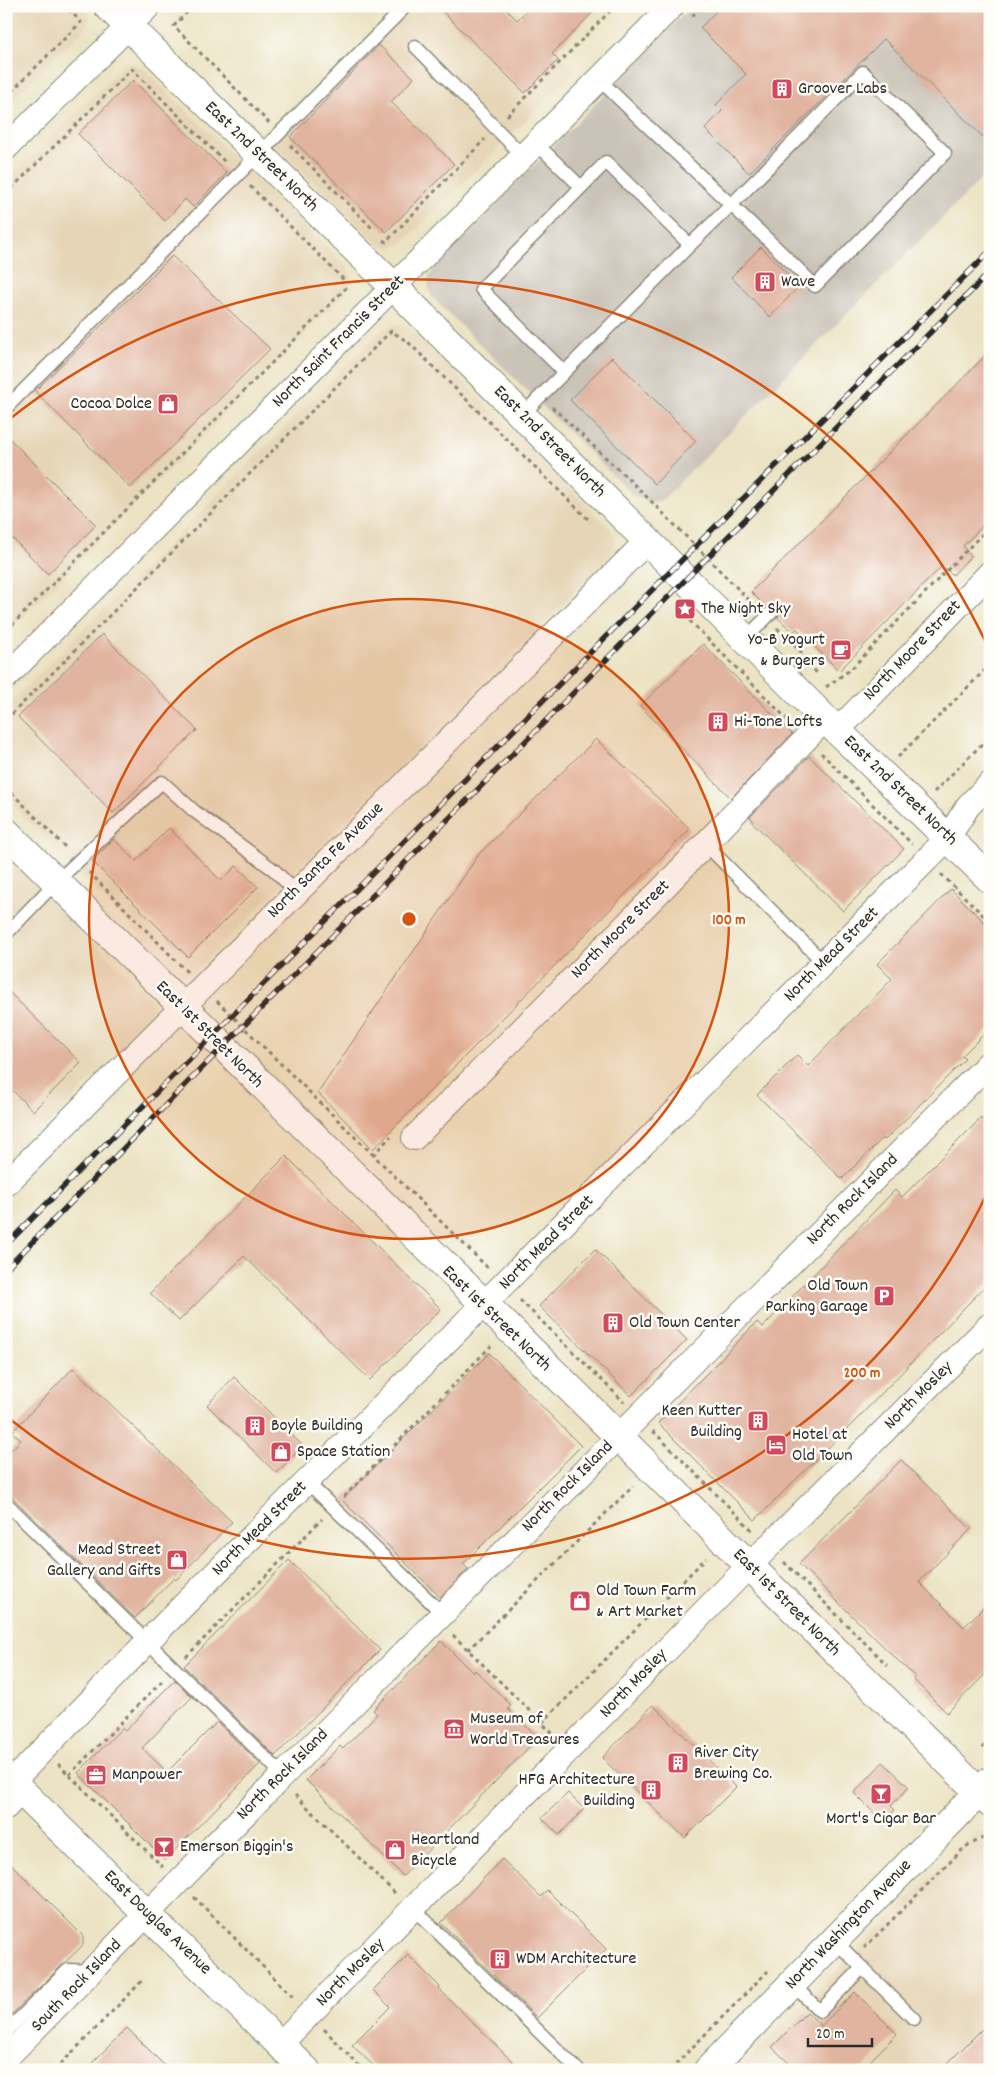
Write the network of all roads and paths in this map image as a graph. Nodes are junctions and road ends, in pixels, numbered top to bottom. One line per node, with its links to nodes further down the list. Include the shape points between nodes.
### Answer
1 (65, 6): 9 (path, via 81,22)
2 (108, 6): 6 (street, East 2nd Street North)
3 (150, 6): 6 (street)
4 (406, 6): 12 (lane)
5 (672, 6): 8 (street, North Saint Francis Street)
6 (129, 27): 10 (street); 12 (street, East 2nd Street North)
7 (415, 46): 11 (lane)
8 (599, 79): 11 (street, North Saint Francis Street); 16 (lane)
9 (6, 97)
10 (6, 148)
11 (530, 150): 14 (lane); 20 (street, North Saint Francis Street)
12 (259, 155): 13 (lane); 20 (street, East 2nd Street North)
13 (239, 176): 15 (path, via 132,69); 18 (path); 23 (lane)
14 (582, 187): 17 (lane, via 606,162); 21 (lane, via 480,289)
15 (6, 194)
16 (731, 205): 16 (lane, via 863,72 945,153 816,286); 17 (lane)
17 (690, 245): 21 (lane)
18 (345, 281)
19 (349, 285): 31 (path)
20 (394, 287): 24 (street, East 2nd Street North); 34 (street, North Saint Francis Street)
21 (564, 372): 22 (lane)
22 (540, 396): 24 (lane); 30 (path)
23 (6, 408)
24 (522, 415): 27 (street, East 2nd Street North)
25 (593, 524): 36 (path, via 408,342 391,331)
26 (990, 526): 35 (path, via 851,669)
27 (648, 540): 32 (street, East 2nd Street North); 54 (street, North Santa Fe Avenue)
28 (990, 573): 37 (street, North Moore Street)
29 (683, 614): 39 (path)
30 (769, 615): 32 (lane); 35 (path, via 807,658)
31 (6, 631)
32 (746, 638): 37 (street, East 2nd Street North)
33 (990, 665): 40 (path, via 896,759)
34 (6, 678)
35 (825, 687): 37 (path)
36 (6, 720)
37 (838, 722): 39 (street, North Moore Street); 44 (street, East 2nd Street North)
38 (990, 736): 43 (path)
39 (807, 739): 48 (street, North Moore Street); 50 (path)
40 (902, 765)
41 (990, 784): 44 (street, North Mead Street, via 968,806)
42 (6, 787): 51 (path)
43 (931, 795)
44 (954, 829): 47 (path); 50 (street, North Mead Street); 52 (street, East 2nd Street North)
45 (6, 832): 53 (street, East 1st Street North)
46 (990, 833): 47 (path)
47 (984, 842): 49 (path)
48 (705, 844): 57 (lane); 61 (street, North Moore Street)
49 (990, 847)
50 (927, 859): 55 (path); 57 (street, North Mead Street)
51 (79, 862): 53 (lane); 54 (lane, via 162,782 274,870); 58 (path)
52 (990, 878)
53 (56, 882): 56 (lane); 59 (street, East 1st Street North)
54 (296, 892): 58 (street, North Santa Fe Avenue)
55 (990, 922)
56 (6, 933)
57 (824, 963): 63 (street, North Mead Street)
58 (202, 986): 59 (street, North Santa Fe Avenue); 63 (path)
59 (181, 1007): 62 (street, North Santa Fe Avenue); 64 (street, East 1st Street North)
60 (990, 1062): 67 (street, North Rock Island)
61 (414, 1138)
62 (6, 1184)
63 (505, 1285): 64 (street, North Mead Street); 67 (path)
64 (483, 1307): 68 (street, East 1st Street North); 69 (street, North Mead Street)
65 (990, 1325): 73 (street, North Mosley)
66 (492, 1346): 72 (path)
67 (638, 1417): 68 (street, North Rock Island); 73 (path)
68 (618, 1437): 75 (street, East 1st Street North); 76 (street, North Rock Island)
69 (307, 1482): 72 (lane); 77 (street, North Mead Street)
70 (635, 1484): 78 (path)
71 (6, 1503): 77 (lane)
72 (333, 1508): 76 (lane); 80 (path)
73 (769, 1547): 75 (street, North Mosley); 79 (path)
74 (709, 1556): 81 (path)
75 (749, 1566): 89 (street, East 1st Street North); 94 (street, North Mosley)
76 (446, 1622): 78 (path); 87 (street, North Rock Island)
77 (147, 1642): 80 (lane); 88 (street, North Mead Street)
78 (468, 1650): 81 (path)
79 (889, 1667)
80 (174, 1669): 86 (path); 87 (lane)
81 (542, 1723): 83 (path, via 554,1734)
82 (990, 1740): 84 (path)
83 (547, 1741)
84 (982, 1748)
85 (56, 1762): 86 (path)
86 (70, 1775): 92 (path)
87 (287, 1783): 92 (street, North Rock Island); 93 (path, via 397,1894)
88 (11, 1789): 95 (street, East Douglas Avenue)
89 (986, 1792): 96 (street, North Washington Avenue)
90 (985, 1837): 91 (path)
91 (990, 1842)
92 (178, 1882): 95 (street, North Rock Island); 102 (path)
93 (390, 1901)
94 (414, 1909): 102 (street, North Mosley); 110 (lane)
95 (147, 1913): 98 (street, South Rock Island); 105 (street, East Douglas Avenue)
96 (834, 1940): 97 (lane); 100 (street, North Washington Avenue)
97 (862, 1968): 100 (lane, via 820,2011); 103 (lane)
98 (92, 1971): 104 (lane, via 68,1970); 106 (street, South Rock Island)
99 (142, 1981): 107 (path)
100 (792, 1984): 111 (street, North Washington Avenue)
101 (301, 1992): 102 (path)
102 (302, 2006): 105 (street, North Mosley); 109 (path)
103 (914, 2019)
104 (6, 2032)
105 (280, 2044): 108 (street, East Douglas Avenue)
106 (6, 2058)
107 (55, 2070)
108 (306, 2070)
109 (364, 2070)
110 (578, 2070)
111 (708, 2070)

